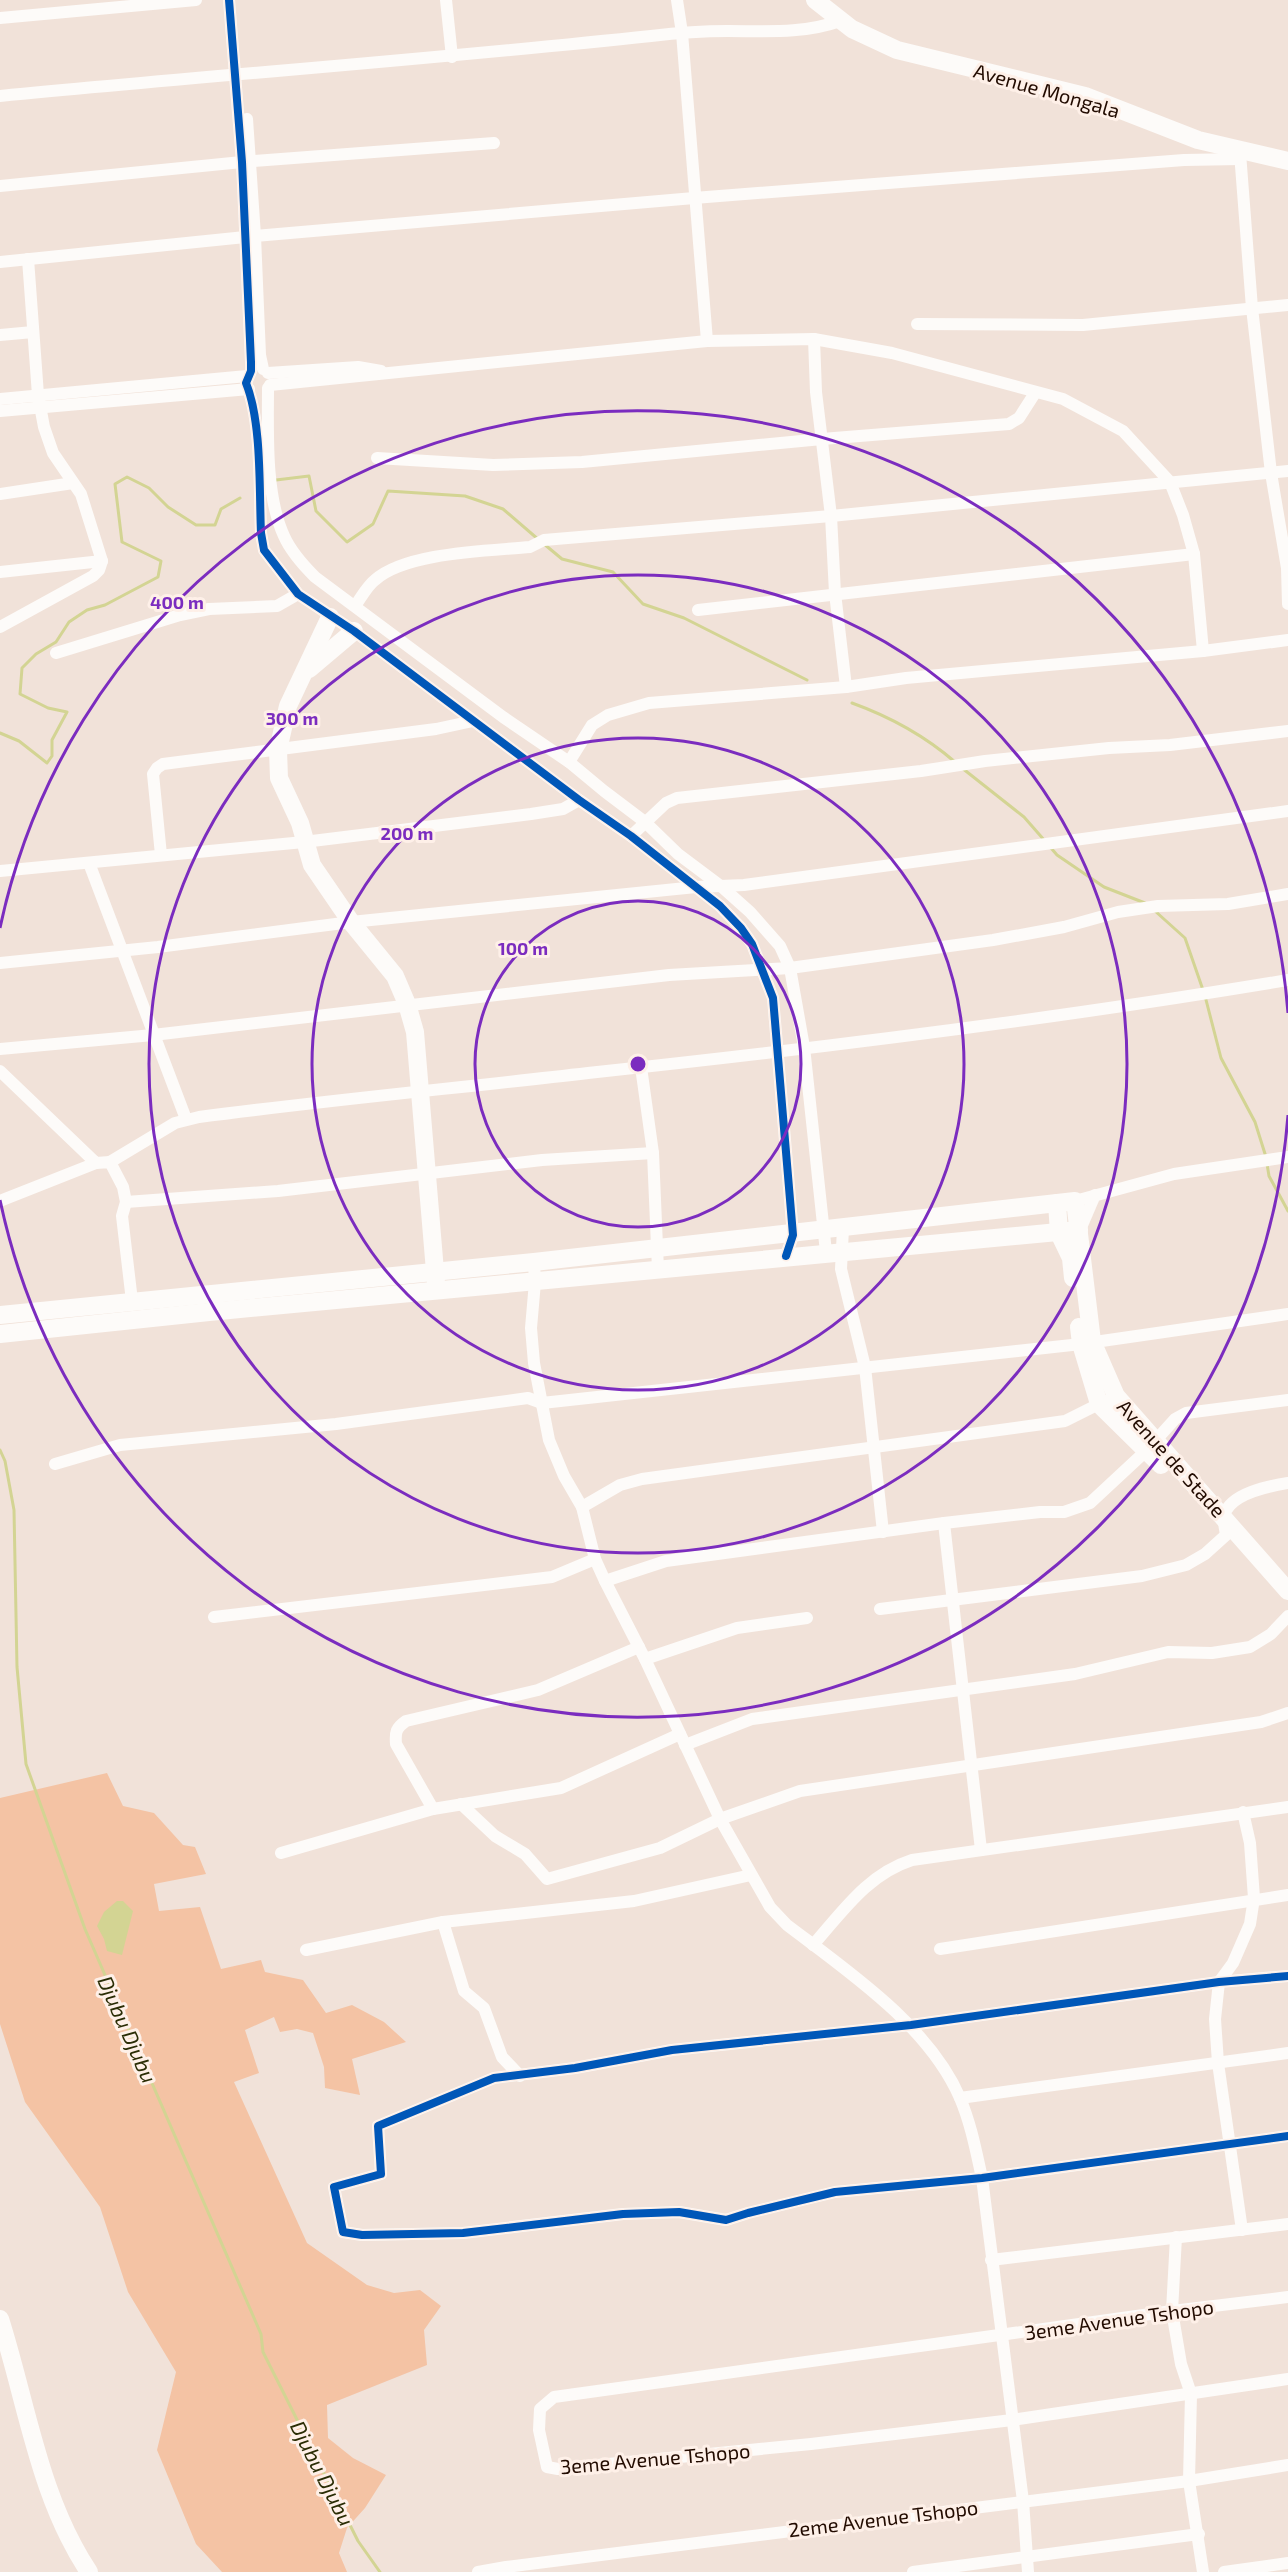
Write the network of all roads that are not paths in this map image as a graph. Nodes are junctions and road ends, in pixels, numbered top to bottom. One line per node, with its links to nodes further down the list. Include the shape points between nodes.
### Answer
1 (196, 0): 7 (street)
2 (229, 0): 11 (street)
3 (237, 0): 11 (street)
4 (446, 0): 10 (street)
5 (677, 0): 9 (street)
6 (814, 0): 8 (street, Avenue Mongala)
7 (0, 18)
8 (840, 21): 9 (street, via 788,31); 14 (street, Avenue Mongala, via 897,50 1085,96)
9 (682, 33): 10 (street); 18 (street)
10 (452, 57): 11 (street)
11 (239, 75): 12 (street); 16 (street)
12 (0, 96)
13 (494, 143): 16 (street)
14 (1240, 155): 15 (street, Avenue Mongala); 18 (street); 23 (street)
15 (1288, 161)
16 (246, 162): 17 (street); 19 (street)
17 (0, 186)
18 (694, 198): 19 (street); 28 (street)
19 (250, 237): 20 (street); 29 (street)
20 (28, 259): 21 (street); 25 (street)
21 (0, 262)
22 (1288, 305): 23 (street)
23 (1252, 308): 24 (street, via 1083,325); 37 (street)
24 (917, 324)
25 (33, 332): 26 (street); 32 (street)
26 (0, 335)
27 (814, 339): 28 (street); 30 (street, via 892,353); 34 (street)
28 (707, 341): 29 (street, via 391,374)
29 (258, 380): 32 (street); 46 (street, via 255,412 264,550); 48 (street, via 274,508 284,537 315,577)
30 (1035, 393): 34 (street, via 1019,418 1010,424); 38 (street, via 1063,399 1123,431)
31 (0, 399): 32 (street)
32 (39, 401): 33 (street); 39 (street, via 53,453)
33 (0, 411)
34 (822, 439): 35 (street, via 582,462 493,465); 41 (street)
35 (377, 458)
36 (1288, 471): 37 (street)
37 (1271, 473): 38 (street); 47 (street, via 1287,568)
38 (1170, 482): 41 (street); 42 (street)
39 (73, 483): 40 (street); 43 (street, via 81,494)
40 (0, 494)
41 (831, 516): 45 (street); 48 (street, via 541,542 425,559 374,580)
42 (1194, 554): 45 (street); 54 (street)
43 (102, 561): 44 (street); 51 (street, via 93,576)
44 (0, 572)
45 (835, 593): 49 (street); 57 (street)
46 (298, 594): 50 (street); 55 (street, via 278,606 209,609 180,615)
47 (1288, 604)
48 (355, 606): 61 (street)
49 (698, 610)
50 (330, 617): 52 (street); 56 (street)
51 (0, 627)
52 (354, 631): 56 (street); 58 (street)
53 (1288, 640): 54 (street)
54 (1203, 651): 57 (street)
55 (56, 653)
56 (306, 672): 60 (street, via 288,706)
57 (846, 687): 61 (street, via 649,702 630,707 592,725)
58 (473, 720): 60 (street, via 436,729); 62 (street)
59 (1288, 731): 64 (street, via 986,761 677,798)
60 (278, 750): 66 (street, via 279,778 300,823); 67 (street, via 163,764 157,768 153,774)
61 (569, 762): 64 (street)
62 (579, 800): 65 (street); 66 (street, via 563,809)
63 (1288, 811): 71 (street)
64 (645, 822): 65 (street); 71 (street, via 678,854)
65 (632, 836): 70 (street)
66 (304, 842): 67 (street); 73 (street, via 312,865)
67 (161, 855): 68 (street)
68 (89, 863): 69 (street); 74 (street)
69 (0, 871)
70 (696, 887): 71 (street); 73 (street); 77 (street, via 741,928)
71 (722, 887): 76 (street, via 780,946)
72 (1288, 894): 76 (street, via 1228,904 1118,912 993,940)
73 (351, 922): 74 (street); 79 (street, via 395,976)
74 (123, 951): 75 (street); 80 (street)
75 (0, 963)
76 (790, 968): 77 (street); 81 (street)
77 (763, 969): 79 (street, via 669,975); 83 (street, via 773,998)
78 (1288, 980): 81 (street, via 1055,1017)
79 (407, 1004): 80 (street); 86 (street, via 415,1032)
80 (153, 1035): 82 (street); 87 (street)
81 (804, 1047): 83 (street); 98 (street)
82 (0, 1049)
83 (778, 1051): 84 (street); 101 (street)
84 (641, 1067): 86 (street); 88 (street)
85 (0, 1071): 91 (street)
86 (421, 1091): 87 (street); 92 (street)
87 (186, 1119): 90 (street)
88 (653, 1153): 92 (street, via 542,1160); 102 (street)
89 (1288, 1157): 93 (street, via 1183,1172)
90 (110, 1162): 91 (street); 95 (street)
91 (96, 1163): 94 (street)
92 (428, 1175): 95 (street); 107 (street)
93 (1095, 1195): 96 (street); 99 (street)
94 (0, 1201)
95 (126, 1202): 109 (street, via 122,1216)
96 (1066, 1202): 97 (street); 99 (street, Avenue de Stade); 100 (street)
97 (843, 1228): 98 (street); 103 (street)
98 (823, 1230): 101 (street); 103 (street)
99 (1079, 1230): 100 (street); 113 (street, Avenue de Stade)
100 (1059, 1233): 103 (street); 113 (street, via 1071,1258)
101 (793, 1235): 102 (street); 104 (street)
102 (657, 1249): 105 (street); 106 (street)
103 (833, 1253): 104 (street); 114 (street, via 842,1269)
104 (786, 1256): 106 (street)
105 (534, 1262): 107 (street); 108 (street)
106 (658, 1270): 108 (street)
107 (436, 1280): 108 (street); 109 (street); 112 (street)
108 (535, 1282): 117 (street, via 531,1328)
109 (132, 1301): 111 (street)
110 (1288, 1314): 113 (street)
111 (0, 1315)
112 (0, 1334)
113 (1087, 1343): 114 (street); 115 (street, Avenue de Stade); 118 (street)
114 (865, 1367): 117 (street); 120 (street)
115 (1116, 1396): 118 (street); 119 (street, Avenue de Stade)
116 (1288, 1400): 119 (street, via 1186,1413)
117 (542, 1403): 121 (street, via 528,1398 336,1424 120,1445); 123 (street, via 549,1440)
118 (1099, 1404): 119 (street); 120 (street, via 1065,1421)
119 (1151, 1445): 124 (street, Avenue de Stade); 125 (street, via 1090,1503 1064,1512); 127 (street)
120 (873, 1446): 123 (street, via 642,1479 620,1485); 126 (street)
121 (55, 1464)
122 (1288, 1483): 124 (street, via 1244,1495)
123 (582, 1507): 128 (street)
124 (1224, 1515): 127 (street); 130 (street, Avenue de Stade)
125 (944, 1523): 126 (street); 131 (street)
126 (883, 1532): 129 (street, via 666,1561)
127 (1226, 1535): 131 (street, via 1205,1554 1165,1571); 132 (street)
128 (595, 1559): 129 (street); 135 (street, via 552,1577)
129 (605, 1581): 137 (street)
130 (1288, 1591)
131 (952, 1601): 133 (street); 138 (street)
132 (1288, 1604)
133 (880, 1609)
134 (1288, 1616): 138 (street, via 1271,1634 1250,1647 1212,1653 1168,1652 1075,1674)
135 (214, 1617)
136 (807, 1618): 137 (street, via 737,1628)
137 (642, 1653): 140 (street); 144 (street, via 538,1690 406,1721 395,1733 396,1744)
138 (962, 1689): 140 (street, via 752,1719); 141 (street)
139 (1288, 1713): 141 (street, via 1261,1722)
140 (682, 1739): 142 (street, via 561,1788); 146 (street)
141 (972, 1765): 146 (street, via 800,1791); 147 (street)
142 (461, 1804): 144 (street); 146 (street, via 495,1836 525,1854 547,1879 660,1848)
143 (1288, 1807): 145 (street)
144 (433, 1809): 148 (street)
145 (1243, 1812): 147 (street); 151 (street, via 1250,1843)
146 (720, 1820): 149 (street)
147 (981, 1850): 153 (street, via 893,1866 863,1888)
148 (281, 1853)
149 (751, 1875): 152 (street, via 634,1901); 153 (street, via 770,1907)
150 (1288, 1895): 151 (street)
151 (1254, 1898): 154 (street); 157 (street, via 1250,1924 1233,1963)
152 (443, 1922): 155 (street); 161 (street, via 464,1991 484,2008 502,2056)
153 (813, 1945): 158 (street)
154 (940, 1949)
155 (306, 1950)
156 (1288, 1976): 157 (street)
157 (1219, 1982): 158 (street); 160 (street, via 1215,2019)
158 (911, 2025): 161 (street, via 672,2050); 162 (street, via 947,2073)
159 (1288, 2053): 160 (street)
160 (1218, 2063): 162 (street); 164 (street)
161 (520, 2076): 165 (street, via 494,2078 378,2126 381,2174 334,2187 343,2232 463,2232 623,2214 679,2212 726,2220 835,2192)
162 (960, 2098): 165 (street)
163 (1288, 2136): 164 (street)
164 (1229, 2143): 165 (street); 167 (street)
165 (982, 2178): 169 (street)
166 (1288, 2224): 167 (street)
167 (1242, 2230): 168 (street)
168 (1176, 2237): 169 (street); 171 (street)
169 (991, 2260): 173 (street)
170 (1288, 2297): 171 (street, 3eme Avenue Tshopo)
171 (1172, 2311): 173 (street, 3eme Avenue Tshopo); 175 (street, via 1181,2364)
172 (0, 2319): 183 (street, via 41,2467 76,2553)
173 (1001, 2336): 176 (street); 176 (street, 3eme Avenue Tshopo, via 554,2397 540,2409 539,2430 547,2467 558,2469)
174 (1288, 2379): 175 (street, 3eme Avenue Tshopo)
175 (1191, 2394): 176 (street, 3eme Avenue Tshopo); 178 (street)
176 (1012, 2420): 179 (street)
177 (1288, 2465): 178 (street, 2eme Avenue Tshopo)
178 (1189, 2481): 179 (street, 2eme Avenue Tshopo); 180 (street)
179 (1023, 2501): 181 (street); 184 (street, 2eme Avenue Tshopo)
180 (1199, 2534): 181 (street); 187 (street)
181 (1026, 2557): 185 (street); 186 (street)
182 (1288, 2563): 188 (street)
183 (89, 2572)
184 (478, 2572)
185 (913, 2572)
186 (1028, 2572)
187 (1203, 2572)
188 (1224, 2572)

